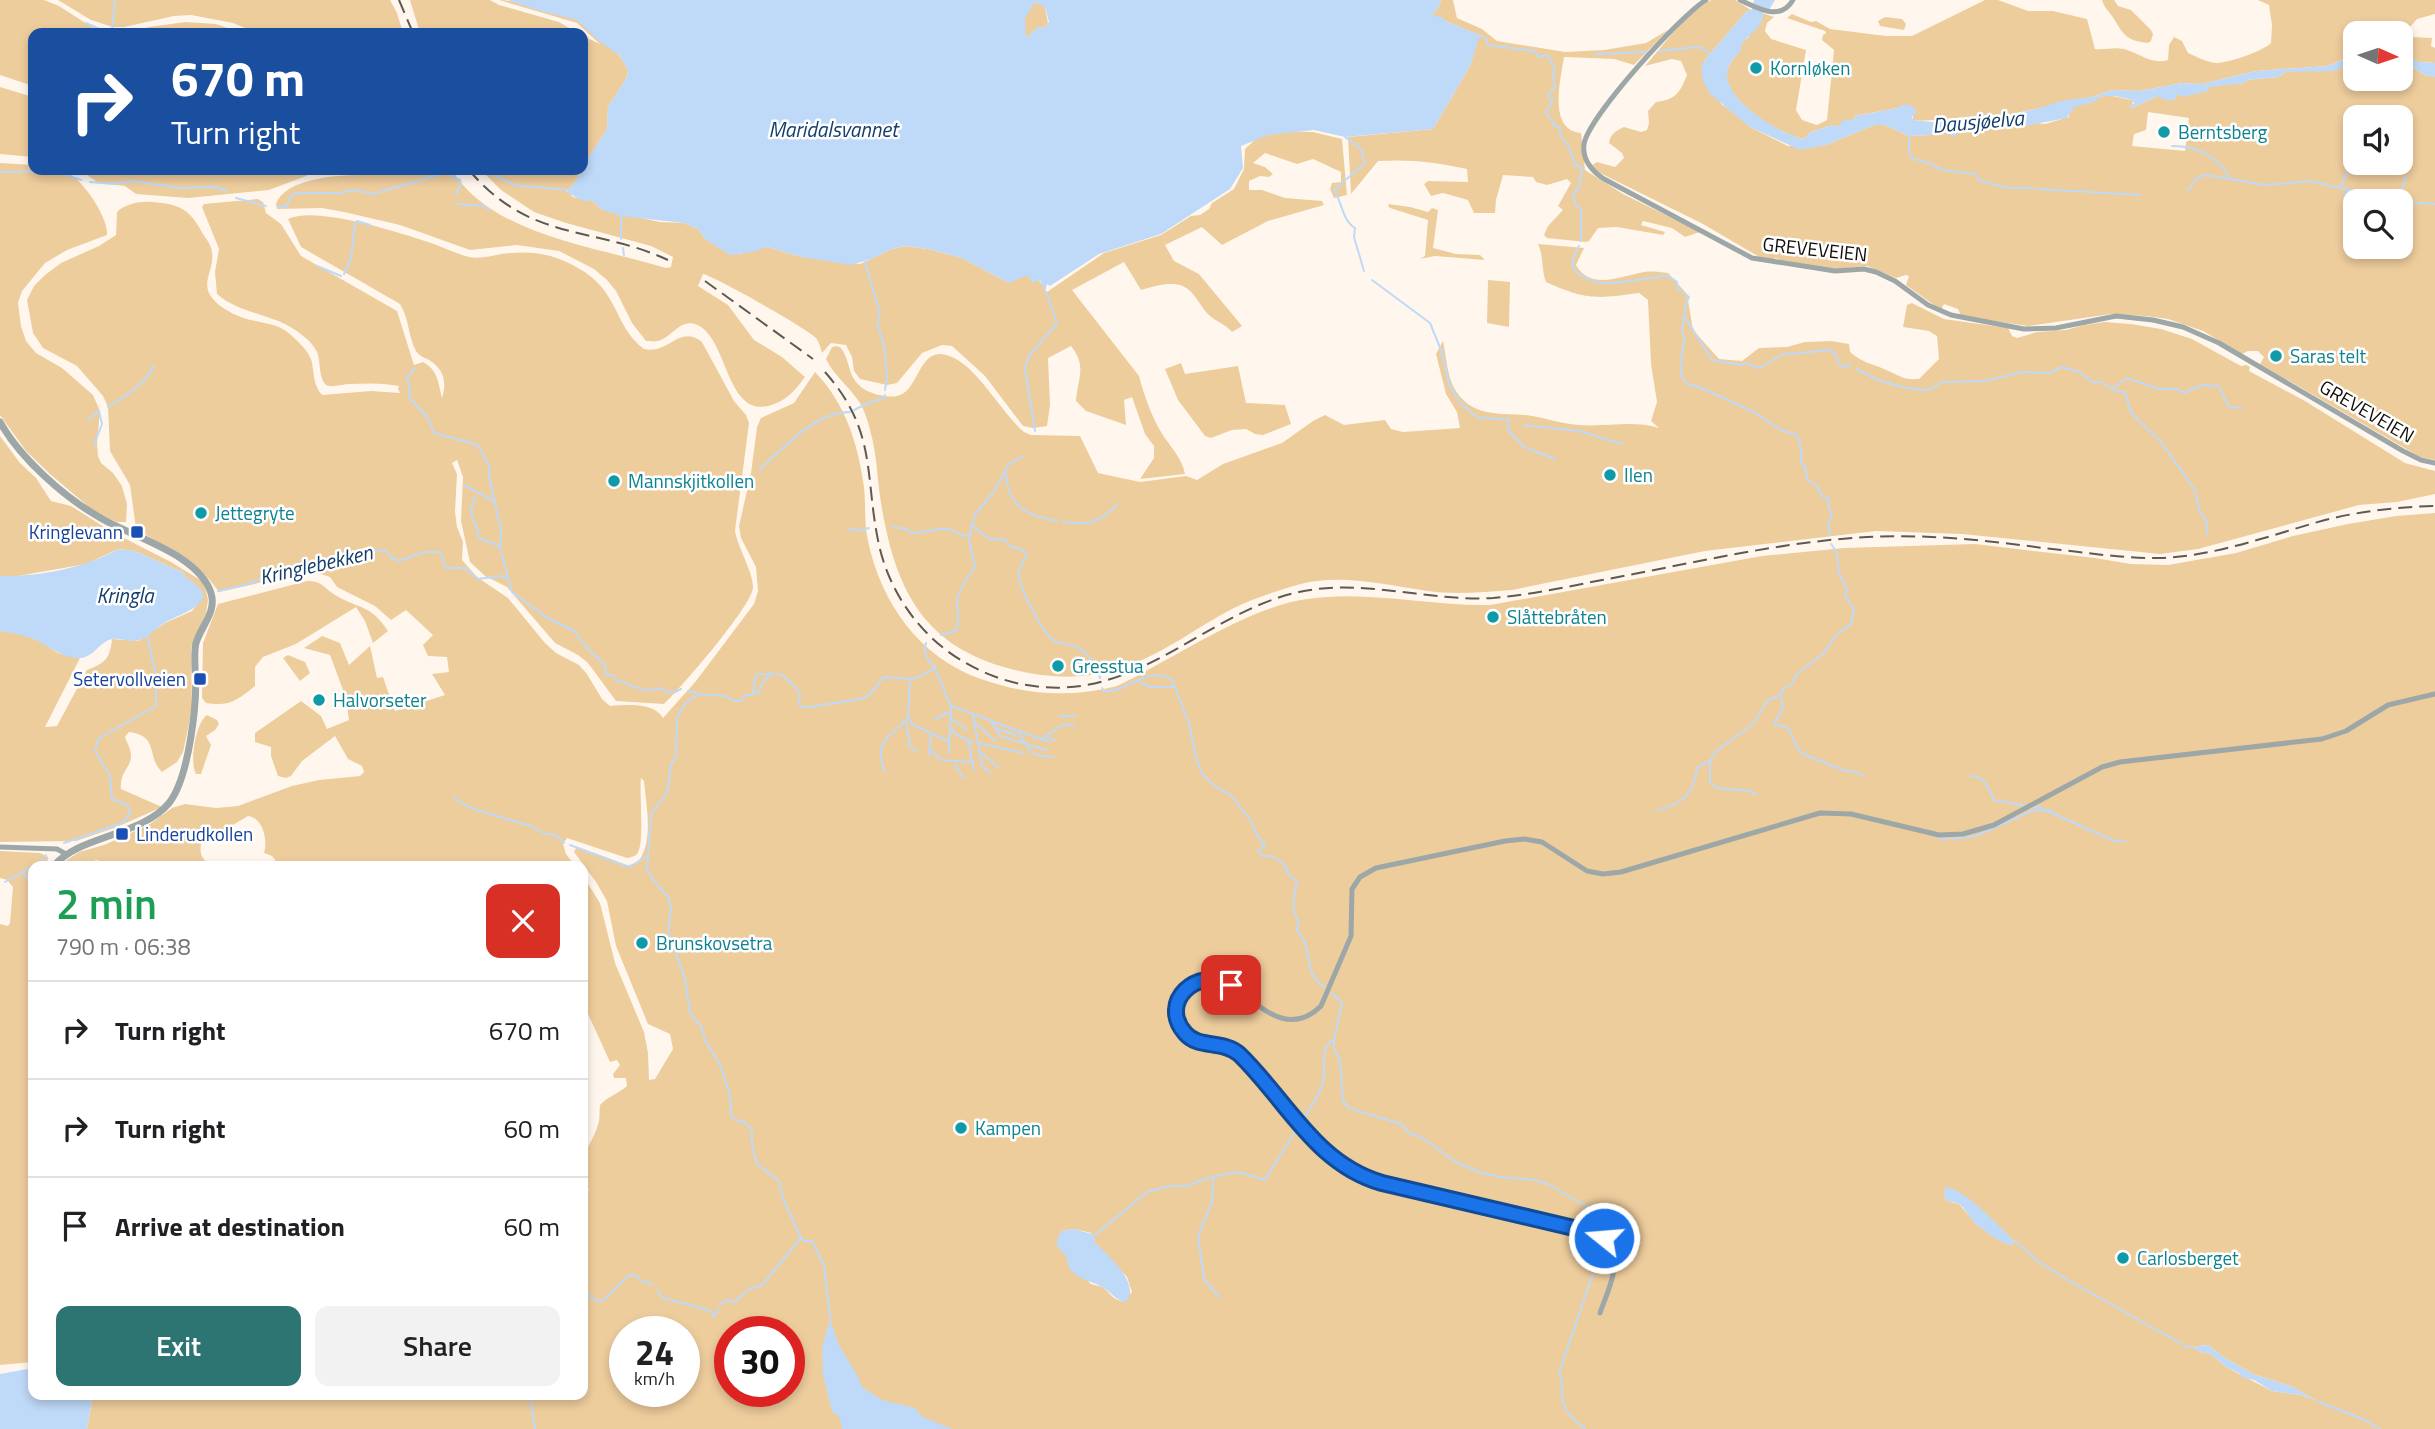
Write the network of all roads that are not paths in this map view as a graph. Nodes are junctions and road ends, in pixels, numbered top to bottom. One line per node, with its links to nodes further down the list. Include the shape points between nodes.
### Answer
1 (1706, 0): 5 (street, GREVEVEIEN, via 1664,39 1592,125 1584,142 1585,157 1604,179 1752,258 1835,271 1870,270 1951,315 2024,328 2056,328 2116,316 2183,327 2219,343 2403,451)
2 (1740, 0): 3 (street, via 1780,12)
3 (1793, 0)
4 (0, 422): 8 (street, via 21,452 66,494 103,520 181,559 204,580 212,595 210,615 195,650 193,728 172,798 150,819)
5 (2435, 463)
6 (2435, 694): 10 (street, via 2388,705 2346,731 2322,739 2141,758 2102,767 2005,820 1963,834 1939,835 1826,812 1621,872 1593,873 1550,846 1524,839 1377,868 1360,877 1352,889 1349,942 1321,1006 1313,1013 1294,1020 1276,1017 1220,980 1199,981 1185,990 1176,1009 1183,1031 1196,1041 1228,1046 1239,1054 1345,1168 1382,1183 1595,1233 1608,1240 1615,1264)
7 (0, 847): 8 (street, via 57,849)
8 (66, 854): 9 (street)
9 (59, 861)
10 (1600, 1313)

